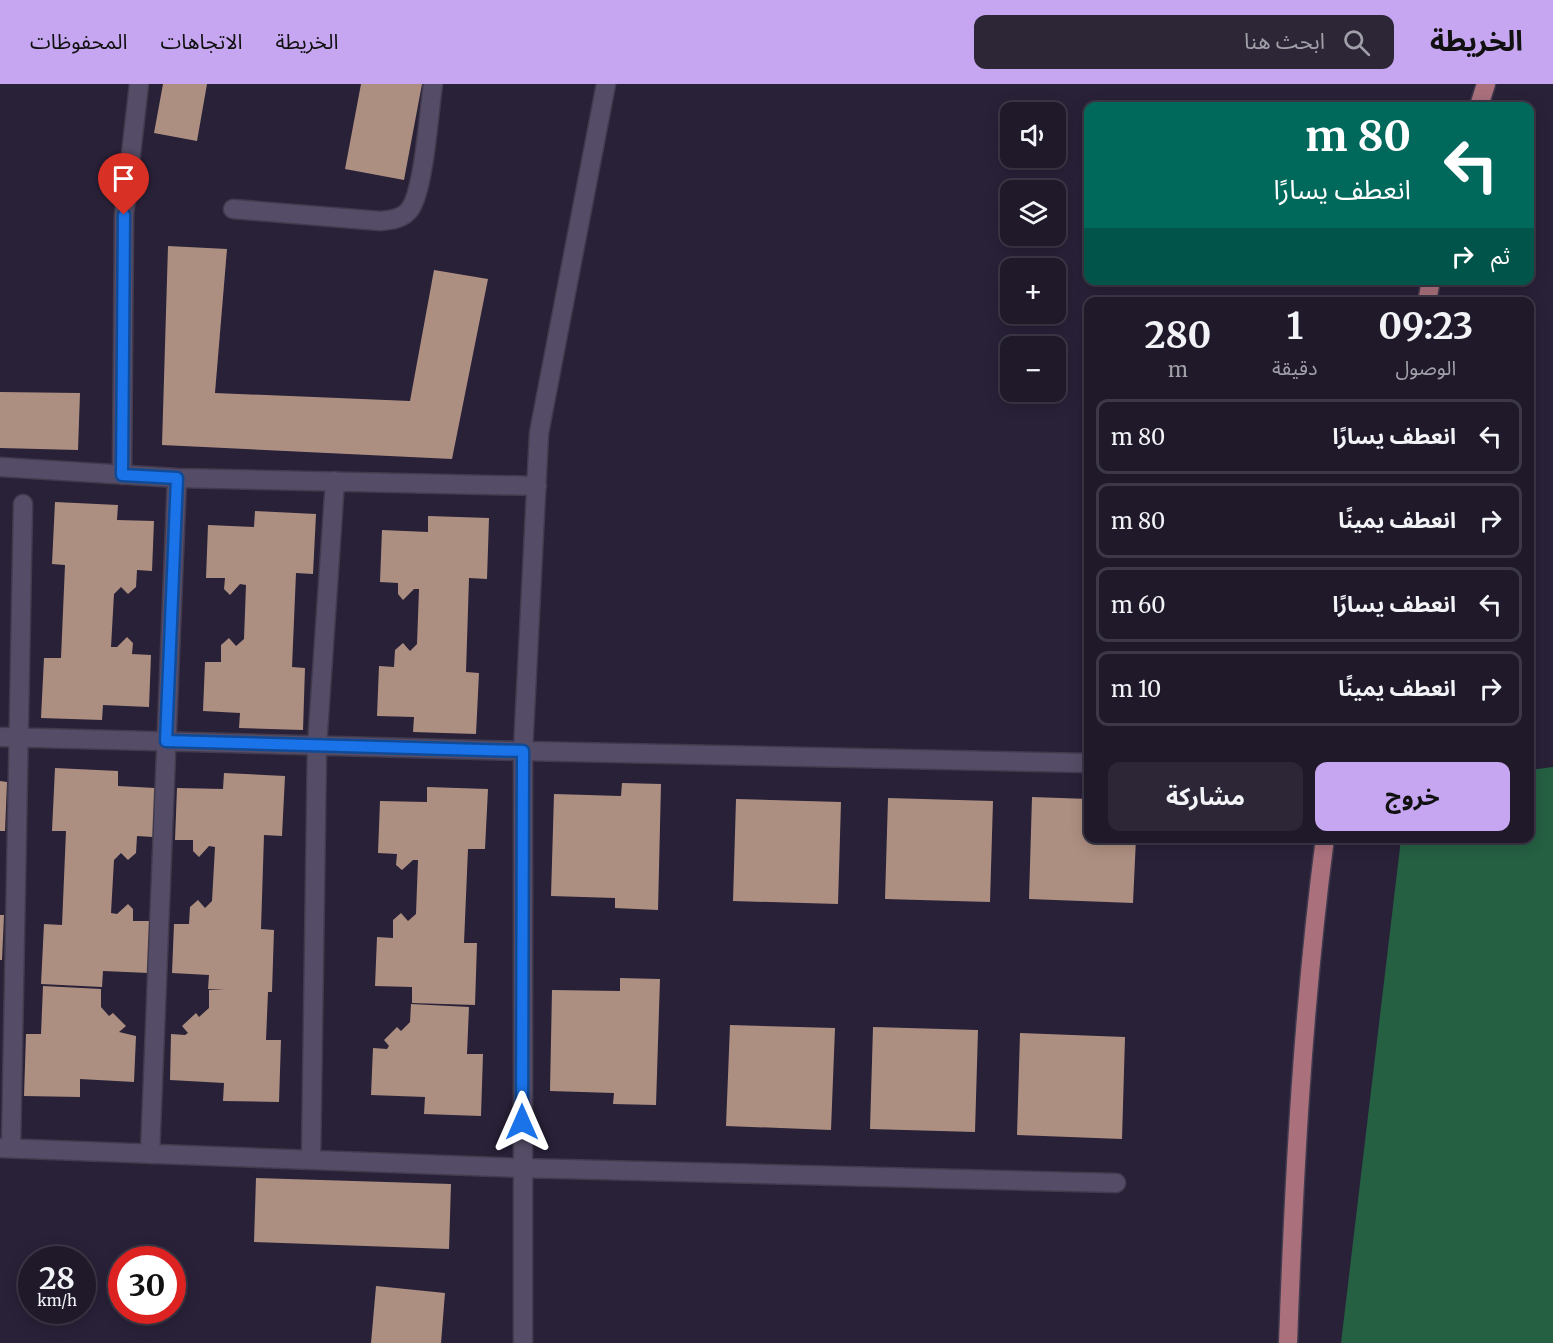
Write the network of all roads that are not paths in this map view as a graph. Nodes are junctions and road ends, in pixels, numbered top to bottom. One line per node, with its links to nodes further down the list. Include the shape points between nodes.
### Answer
1 (139, 84): 8 (street, via 124,215)
2 (433, 84): 6 (street, via 416,195 404,215 380,221)
3 (606, 84): 11 (street, via 539,433)
4 (1486, 84): 5 (main road)
5 (1480, 102)
6 (233, 209)
7 (0, 467): 8 (street)
8 (122, 475): 9 (street)
9 (177, 478): 10 (street); 15 (street)
10 (335, 481): 11 (street); 16 (street)
11 (537, 486): 17 (street)
12 (23, 504): 14 (street)
13 (0, 737): 14 (street)
14 (20, 738): 15 (street); 20 (street)
15 (166, 741): 16 (street); 21 (street)
16 (317, 746): 17 (street); 22 (street)
17 (523, 751): 18 (street); 23 (street)
18 (1084, 762)
19 (1324, 843): 26 (main road, via 1312,936 1293,1184)
20 (5, 1148): 21 (street)
21 (150, 1154): 22 (street)
22 (310, 1160): 23 (street)
23 (522, 1168): 24 (street); 25 (street)
24 (1116, 1183)
25 (524, 1343)
26 (1288, 1343)

